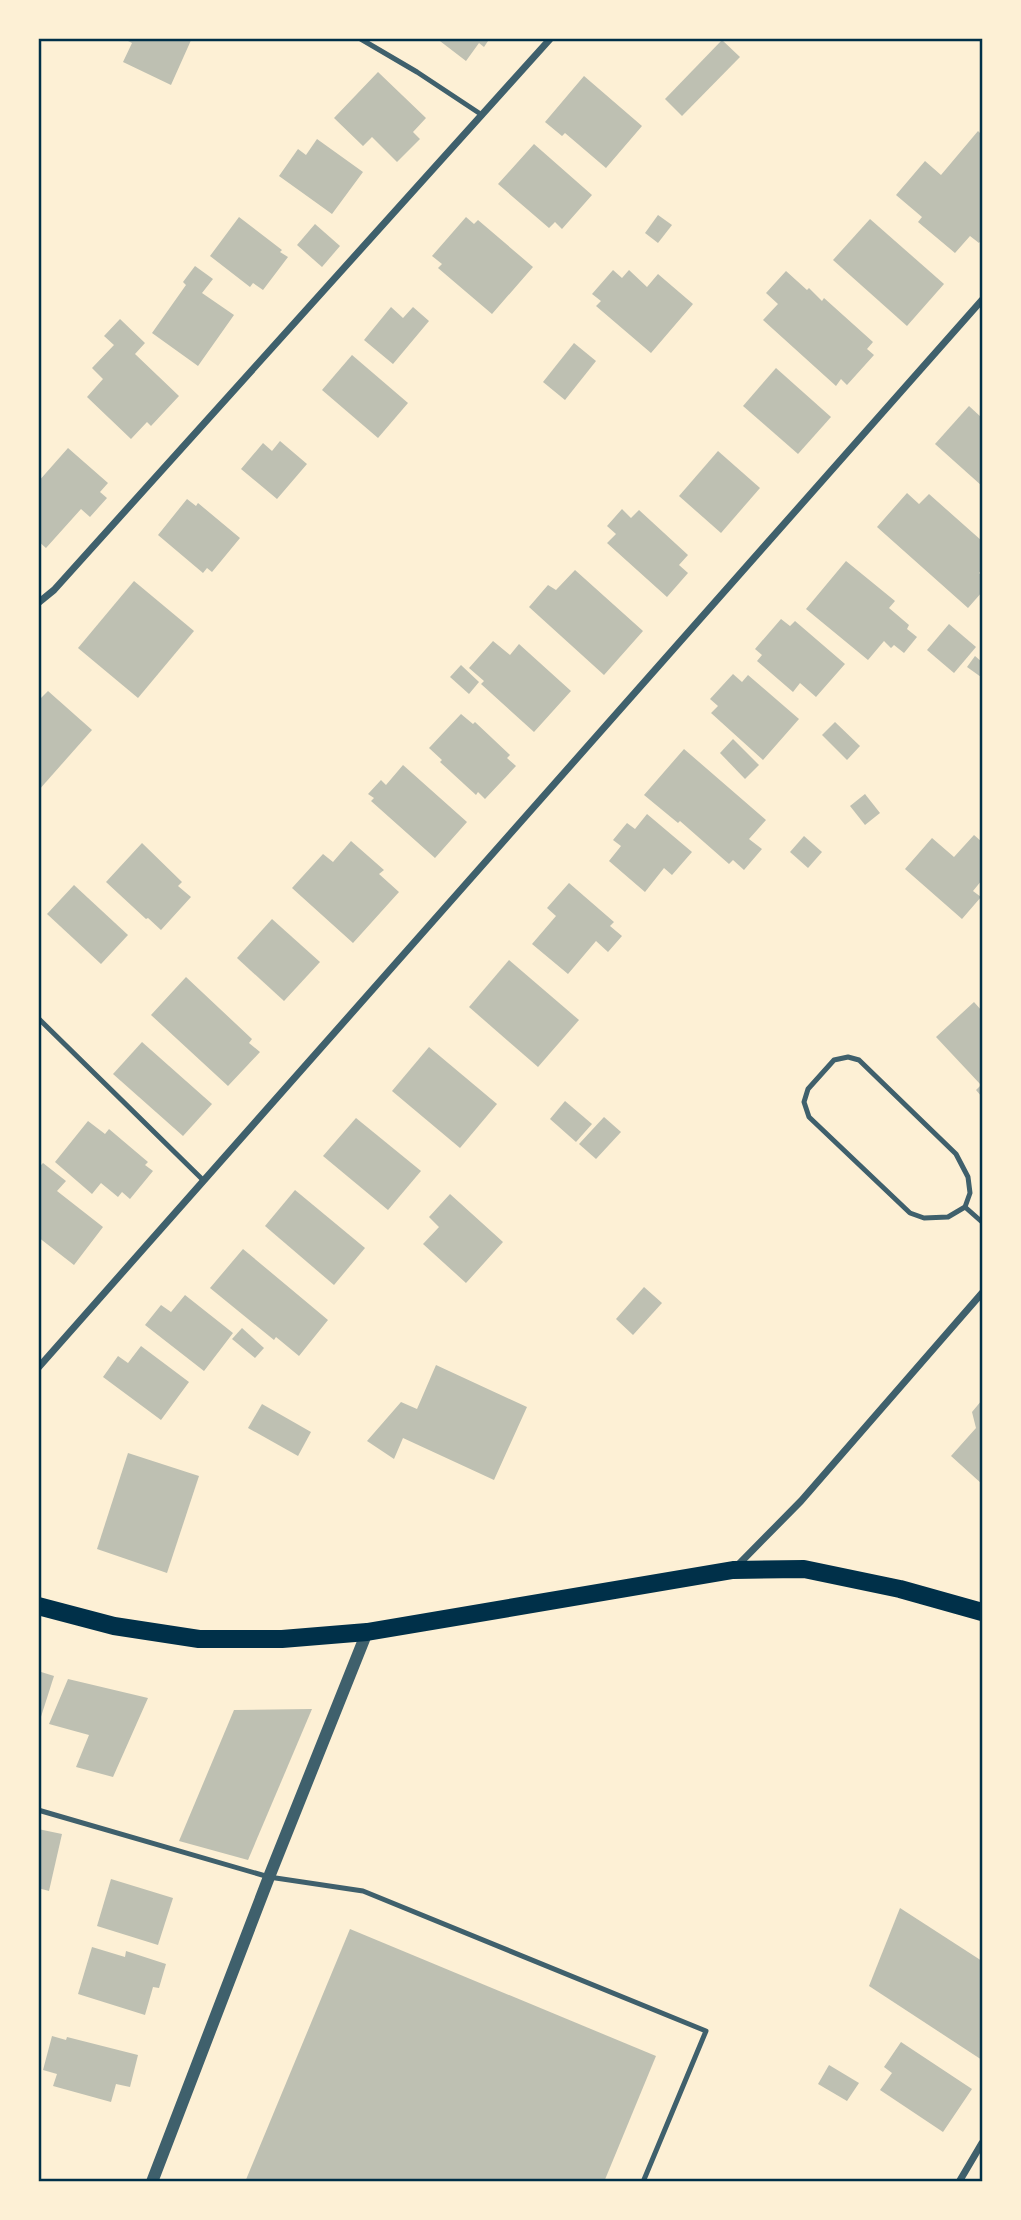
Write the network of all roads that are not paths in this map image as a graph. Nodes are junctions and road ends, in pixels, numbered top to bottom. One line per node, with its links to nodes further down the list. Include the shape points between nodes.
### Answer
1 (359, 38): 3 (lane)
2 (551, 38): 3 (street)
3 (482, 115): 5 (street)
4 (982, 300): 7 (street)
5 (38, 603)
6 (38, 1018): 7 (lane)
7 (203, 1180): 11 (street)
8 (965, 1207): 8 (lane, via 970,1193 968,1177 956,1154 859,1060 834,1060 808,1089 804,1102 809,1117 910,1213 924,1218 948,1217); 9 (lane)
9 (982, 1222)
10 (982, 1293): 12 (street, via 801,1501)
11 (38, 1368)
12 (733, 1570): 14 (main road, via 804,1569 900,1588); 15 (main road)
13 (38, 1606): 15 (main road, via 114,1626 199,1639)
14 (982, 1612)
15 (367, 1632): 17 (street)
16 (38, 1810): 17 (lane)
17 (269, 1877): 19 (street); 20 (lane, via 363,1891 706,2031)
18 (982, 2143): 21 (street)
19 (152, 2182)
20 (643, 2182)
21 (959, 2182)

